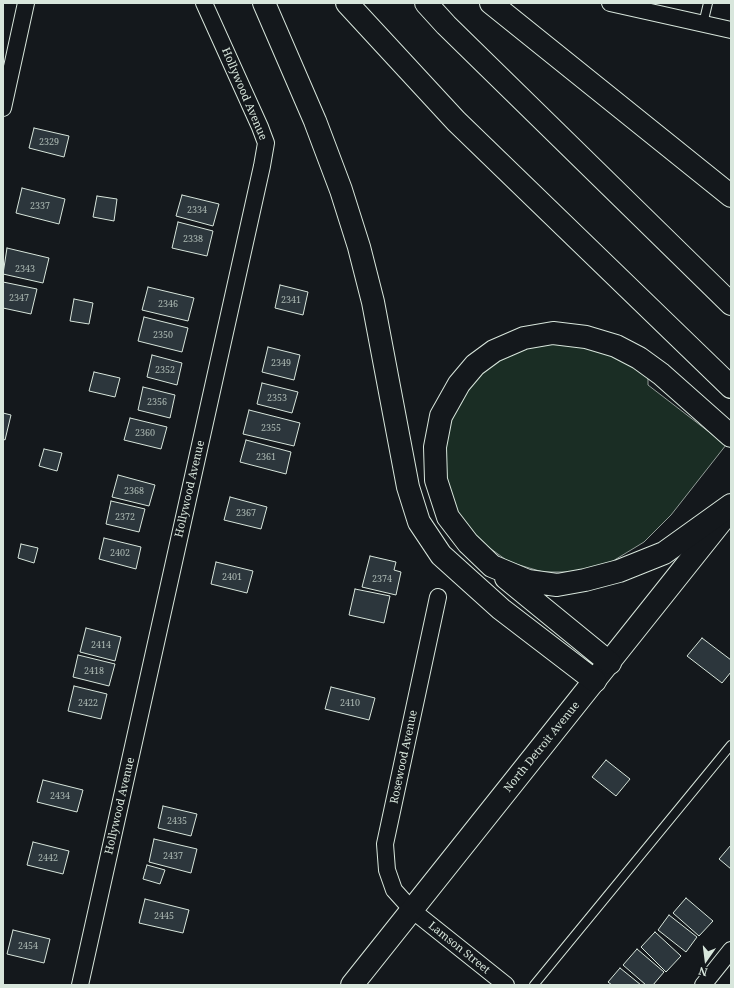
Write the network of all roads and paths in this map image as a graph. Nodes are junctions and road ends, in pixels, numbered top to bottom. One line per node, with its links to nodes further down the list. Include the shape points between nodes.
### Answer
1 (26, 3): 11 (street)
2 (204, 3): 25 (street, Hollywood Avenue, via 266,144)
3 (264, 3): 21 (main road, via 315,121 359,248 373,302 408,487 419,522 441,555 502,609)
4 (347, 3): 14 (main road, via 456,121)
5 (426, 3): 13 (main road)
6 (491, 3): 12 (main road)
7 (610, 3): 9 (street)
8 (708, 3): 9 (lane)
9 (703, 24): 10 (street)
10 (731, 30)
11 (3, 108)
12 (731, 196)
13 (731, 304)
14 (731, 387)
15 (731, 436): 18 (main road, via 661,374 616,346 586,337 553,333 524,338 494,351 475,365 458,384 441,416 435,447 436,480 448,517 468,544)
16 (731, 505): 18 (main road, via 664,553 619,571 585,580 557,585 528,581)
17 (731, 509): 20 (main road, North Detroit Avenue)
18 (492, 566): 20 (main road)
19 (438, 597): 23 (street, Rosewood Avenue, via 385,844 387,870 394,890)
20 (610, 663): 21 (main road, North Detroit Avenue)
21 (595, 681): 23 (main road, North Detroit Avenue)
22 (731, 745): 28 (lane)
23 (412, 910): 26 (main road, North Detroit Avenue); 27 (street, Lamson Street)
24 (731, 950): 29 (street)
25 (80, 985)
26 (352, 985)
27 (506, 985)
28 (534, 985)
29 (703, 985)

